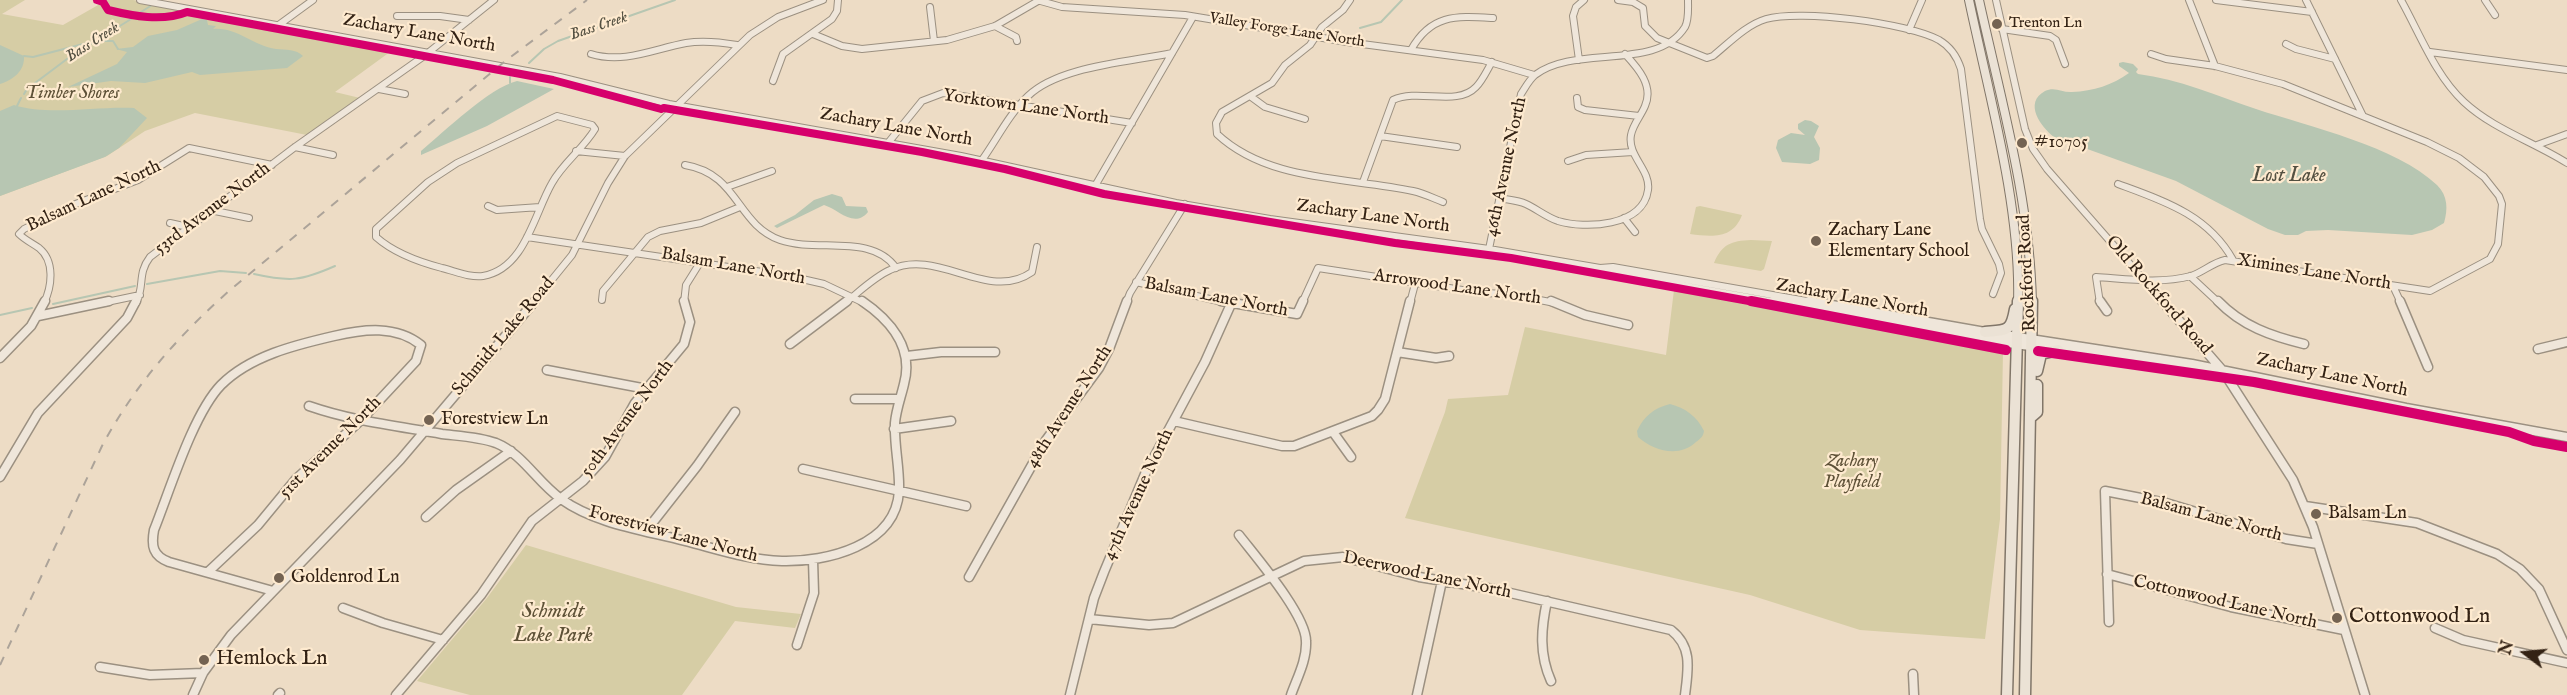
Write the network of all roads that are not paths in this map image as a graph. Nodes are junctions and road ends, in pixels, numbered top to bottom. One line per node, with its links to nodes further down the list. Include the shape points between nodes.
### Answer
1 (140, 0): 21 (street, Zachary Lane North)
2 (157, 0): 21 (street, Zachary Lane North)
3 (313, 0): 29 (street)
4 (494, 0): 28 (street, 53rd Avenue North)
5 (823, 0): 39 (street, Schmidt Lake Road, via 778,17)
6 (838, 0): 33 (street, via 833,20)
7 (1037, 0): 26 (street, Valley Forge Lane North, via 1062,8); 30 (street)
8 (1350, 0): 34 (street)
9 (1584, 0): 48 (street, via 1576,7 1572,20)
10 (1618, 0): 37 (street, via 1642,6 1647,30)
11 (1688, 0): 37 (street, via 1686,25)
12 (1922, 0): 32 (street)
13 (1969, 0): 111 (main road, Rockford Road, via 2009,192)
14 (1979, 0): 123 (main road, Rockford Road, via 2024,207 2031,266)
15 (1996, 0): 31 (street, Old Rockford Road)
16 (2189, 0): 51 (street)
17 (2216, 0): 23 (street)
18 (2306, 0): 23 (street)
19 (2401, 0): 42 (street)
20 (2485, 0): 24 (street)
21 (178, 5): 29 (street, Zachary Lane North)
22 (930, 6): 35 (street)
23 (2312, 12): 47 (street)
24 (2495, 15)
25 (397, 16): 28 (street)
26 (1193, 16): 34 (street, Valley Forge Lane North); 43 (street)
27 (1493, 18): 40 (street, via 1440,20 1419,34)
28 (469, 21): 41 (street, 53rd Avenue North)
29 (280, 24): 41 (street, Zachary Lane North)
30 (995, 26): 35 (street); 36 (street)
31 (2002, 29): 50 (street, via 2052,34); 107 (street, Old Rockford Road, via 2033,149)
32 (1909, 30): 37 (street, via 1786,15 1754,24 1707,58); 112 (street, via 1946,45 1959,62 1973,144 1980,220 2000,260 2000,285)
33 (813, 34): 35 (street, via 862,49); 54 (street, via 783,54)
34 (1316, 37): 40 (street, Valley Forge Lane North); 57 (street, via 1285,65 1272,83)
35 (934, 41)
36 (1017, 41)
37 (1668, 43): 45 (street, 46th Avenue North)
38 (2286, 44): 47 (street)
39 (737, 45): 44 (street, via 700,42 648,56); 59 (street, Schmidt Lake Road)
40 (1411, 50): 49 (street, Valley Forge Lane North)
41 (430, 52): 55 (street, 53rd Avenue North); 59 (street, Zachary Lane North)
42 (2430, 52): 52 (street); 68 (street, via 2462,100 2483,116)
43 (1172, 53): 60 (street, via 1060,78 1036,89); 64 (street)
44 (591, 54)
45 (1625, 54): 48 (street, 46th Avenue North); 61 (street, via 1647,87 1646,103)
46 (2151, 54): 51 (street)
47 (2335, 59): 62 (street)
48 (1579, 60): 53 (street, 46th Avenue North, via 1551,66)
49 (1492, 62): 53 (street, Valley Forge Lane North); 66 (street, via 1474,90 1464,95 1417,92 1393,100)
50 (2065, 64)
51 (2215, 66): 62 (street, via 2283,84)
52 (2567, 70)
53 (1534, 75): 85 (street, 46th Avenue North, via 1521,94)
54 (773, 81)
55 (379, 89): 56 (street); 69 (street, 53rd Avenue North)
56 (405, 94)
57 (1250, 96): 63 (street, via 1265,106); 81 (street, via 1227,107 1218,117 1217,134 1227,145 1280,167)
58 (1577, 98): 61 (street, via 1578,107 1589,112)
59 (677, 105): 67 (street, Zachary Lane North); 74 (street, Schmidt Lake Road)
60 (1020, 106): 64 (street, Yorktown Lane North); 67 (street, Yorktown Lane North, via 946,93 932,96 922,101); 75 (street)
61 (1639, 116): 72 (street, via 1630,136)
62 (2363, 116): 110 (street, Ximines Lane North, via 2459,158 2484,177 2499,196 2502,214 2495,252 2482,265 2430,291)
63 (1305, 119)
64 (1132, 123): 83 (street)
65 (2567, 134): 68 (street)
66 (1380, 136): 70 (street); 81 (street)
67 (888, 142): 75 (street, Zachary Lane North)
68 (2538, 145): 77 (street)
69 (295, 147): 73 (street); 78 (street, 53rd Avenue North)
70 (1457, 147)
71 (576, 151): 74 (street); 89 (street); 97 (street, via 595,129 561,116 552,117 457,163 428,182 376,229 375,235 379,241 418,261 478,276 507,265)
72 (1633, 152): 76 (street, via 1586,155); 92 (street, via 1647,173 1647,196 1642,207)
73 (333, 155)
74 (625, 156): 98 (street, Schmidt Lake Road, via 609,179)
75 (982, 160): 83 (street, Zachary Lane North)
76 (1568, 161)
77 (2567, 162)
78 (272, 165): 91 (street, 53rd Avenue North); 119 (street, Balsam Lane North, via 189,148 138,180 66,208 19,234 44,253 49,266 45,305)
79 (686, 165): 84 (street, via 705,170)
80 (772, 171): 84 (street)
81 (1363, 183): 86 (street, via 1415,191)
82 (2118, 184): 102 (street, via 2192,216 2221,239)
83 (1095, 186): 87 (street, Zachary Lane North)
84 (727, 187): 90 (street)
85 (1500, 198): 92 (street, via 1567,222); 100 (street, 46th Avenue North)
86 (1443, 202)
87 (1185, 204): 100 (street, Zachary Lane North); 108 (street, 48th Avenue North)
88 (488, 206): 89 (street, via 497,210)
89 (540, 207): 97 (street)
90 (740, 207): 101 (street, via 701,223 660,231 643,240); 104 (street, via 758,229 770,236 815,246 869,248 888,256)
91 (210, 210): 93 (street); 95 (street, 53rd Avenue North)
92 (1624, 218): 96 (street)
93 (249, 219)
94 (170, 223): 95 (street)
95 (188, 227): 113 (street, 53rd Avenue North, via 145,262)
96 (1635, 232)
97 (527, 237): 98 (street, Balsam Lane North)
98 (580, 244): 101 (street, Balsam Lane North); 148 (street, Schmidt Lake Road)
99 (1037, 247): 104 (street, via 1032,272 1021,280 1006,283 984,281 945,268)
100 (1489, 249): 105 (street, Zachary Lane North)
101 (635, 251): 103 (street, Balsam Lane North); 115 (street, via 603,291)
102 (2232, 260): 106 (street, Ximines Lane North, via 2212,262); 110 (street, Ximines Lane North)
103 (701, 261): 114 (street, Balsam Lane North, via 820,282); 138 (street, 50th Avenue North, via 686,285 684,304 690,322 684,344)
104 (896, 268): 114 (street)
105 (1603, 268): 121 (street, Zachary Lane North); 122 (street, Zachary Lane North, via 1690,288)
106 (2190, 276): 107 (street, Ximines Lane North); 126 (street, via 2251,327)
107 (2144, 280): 117 (street, Ximines Lane North, via 2106,274 2096,277 2100,304); 137 (street, Old Rockford Road)
108 (1136, 282): 116 (street, Balsam Lane North); 166 (street, 48th Avenue North, via 1099,368 1046,440)
109 (1415, 284): 118 (street, Arrowood Lane North, via 1318,268); 120 (street, Arrowood Lane North, via 1548,300 1585,315); 130 (street)
110 (2393, 286): 135 (street)
111 (2019, 292): 121 (main road, via 2012,325 2007,330); 122 (main road, Rockford Road)
112 (1993, 294)
113 (140, 295): 119 (street); 154 (street, 53rd Avenue North, via 116,331 38,413)
114 (854, 296): 125 (street); 131 (street, Balsam Lane North, via 880,314)
115 (602, 300)
116 (1231, 304): 118 (street, Balsam Lane North); 146 (street, 47th Avenue North)
117 (2107, 311)
118 (1297, 314)
119 (38, 316): 133 (street, via 18,343)
120 (1628, 325)
121 (1985, 332): 122 (street, Zachary Lane North)
122 (2018, 340): 123 (street, Zachary Lane North); 191 (main road, Rockford Road)
123 (2032, 342): 127 (street, Zachary Lane North); 134 (street, Zachary Lane North); 143 (main road, Rockford Road)
124 (2567, 342): 128 (street)
125 (790, 344)
126 (2304, 344)
127 (2058, 350): 134 (street, Zachary Lane North); 143 (main road, via 2046,352 2038,359 2037,412)
128 (2538, 350)
129 (995, 352): 131 (street)
130 (1397, 352): 132 (street); 149 (street, via 1378,410)
131 (907, 356): 140 (street)
132 (1449, 356)
133 (0, 358)
134 (2145, 359): 137 (street, Zachary Lane North)
135 (2428, 367)
136 (547, 370): 138 (street)
137 (2223, 371): 150 (street, Zachary Lane North); 158 (street, Old Rockford Road, via 2270,440)
138 (647, 389): 156 (street, 50th Avenue North, via 604,457 583,481)
139 (855, 399): 140 (street)
140 (900, 399): 147 (street)
141 (309, 406): 144 (street, Forestview Lane North)
142 (735, 412): 160 (street)
143 (2030, 418): 192 (main road, Rockford Road)
144 (360, 421): 148 (street, Forestview Lane North); 164 (street, 51st Avenue North, via 296,479 258,525); 164 (street, 51st Avenue North, via 416,361 421,345 413,337 366,329 271,355 218,387 202,411 154,531 153,550 158,557)
145 (951, 421): 147 (street)
146 (1174, 421): 149 (street, via 1282,446 1294,446); 172 (street, 47th Avenue North, via 1138,490 1098,585)
147 (894, 429): 155 (street)
148 (425, 430): 151 (street, Forestview Lane North, via 493,441); 169 (street, Schmidt Lake Road, via 370,493)
149 (1333, 432): 152 (street)
150 (2567, 437)
151 (511, 451): 156 (street, Forestview Lane North); 159 (street)
152 (1351, 457)
153 (803, 469): 155 (street)
154 (0, 477)
155 (898, 490): 157 (street); 163 (street, Forestview Lane North, via 888,519 870,538 845,552)
156 (558, 498): 160 (street, Forestview Lane North, via 585,513); 176 (street, 50th Avenue North, via 532,521 494,578)
157 (966, 506)
158 (2305, 506): 162 (street, Old Rockford Road); 178 (street, via 2417,523 2487,550 2520,569 2539,589)
159 (426, 517)
160 (646, 531): 163 (street, Forestview Lane North, via 751,558)
161 (1239, 535): 167 (street)
162 (2318, 544): 165 (street, Balsam Lane North, via 2166,503 2105,491); 175 (street, Old Rockford Road)
163 (813, 560): 177 (street, via 815,597)
164 (208, 572): 169 (street)
165 (2107, 574): 173 (street); 175 (street, Cottonwood Lane North, via 2230,608)
166 (969, 577)
167 (1270, 578): 168 (street, Deerwood Lane North, via 1304,561 1343,557); 172 (street, Deerwood Lane North, via 1173,623 1149,625); 187 (street, via 1306,637 1304,657)
168 (1442, 581): 170 (street, Deerwood Lane North); 188 (street)
169 (273, 591): 181 (street, Schmidt Lake Road, via 231,635)
170 (1547, 601): 183 (street, via 1540,647); 189 (street, Deerwood Lane North, via 1671,630 1686,645 1689,656)
171 (343, 608): 176 (street)
172 (1089, 619): 186 (street, 47th Avenue North)
173 (2109, 622)
174 (2435, 628): 179 (street, via 2480,645)
175 (2344, 630): 193 (street, Old Rockford Road)
176 (442, 640): 185 (street, 50th Avenue North)
177 (797, 645)
178 (2567, 650)
179 (2567, 663)
180 (100, 667): 181 (street, via 150,675)
181 (203, 673): 184 (street, Schmidt Lake Road)
182 (1913, 674): 190 (street)
183 (1551, 681)
184 (193, 695)
185 (396, 695)
186 (1070, 695)
187 (1291, 695)
188 (1417, 695)
189 (1685, 695)
190 (1914, 695)
191 (2007, 695)
192 (2025, 695)
193 (2365, 695)

